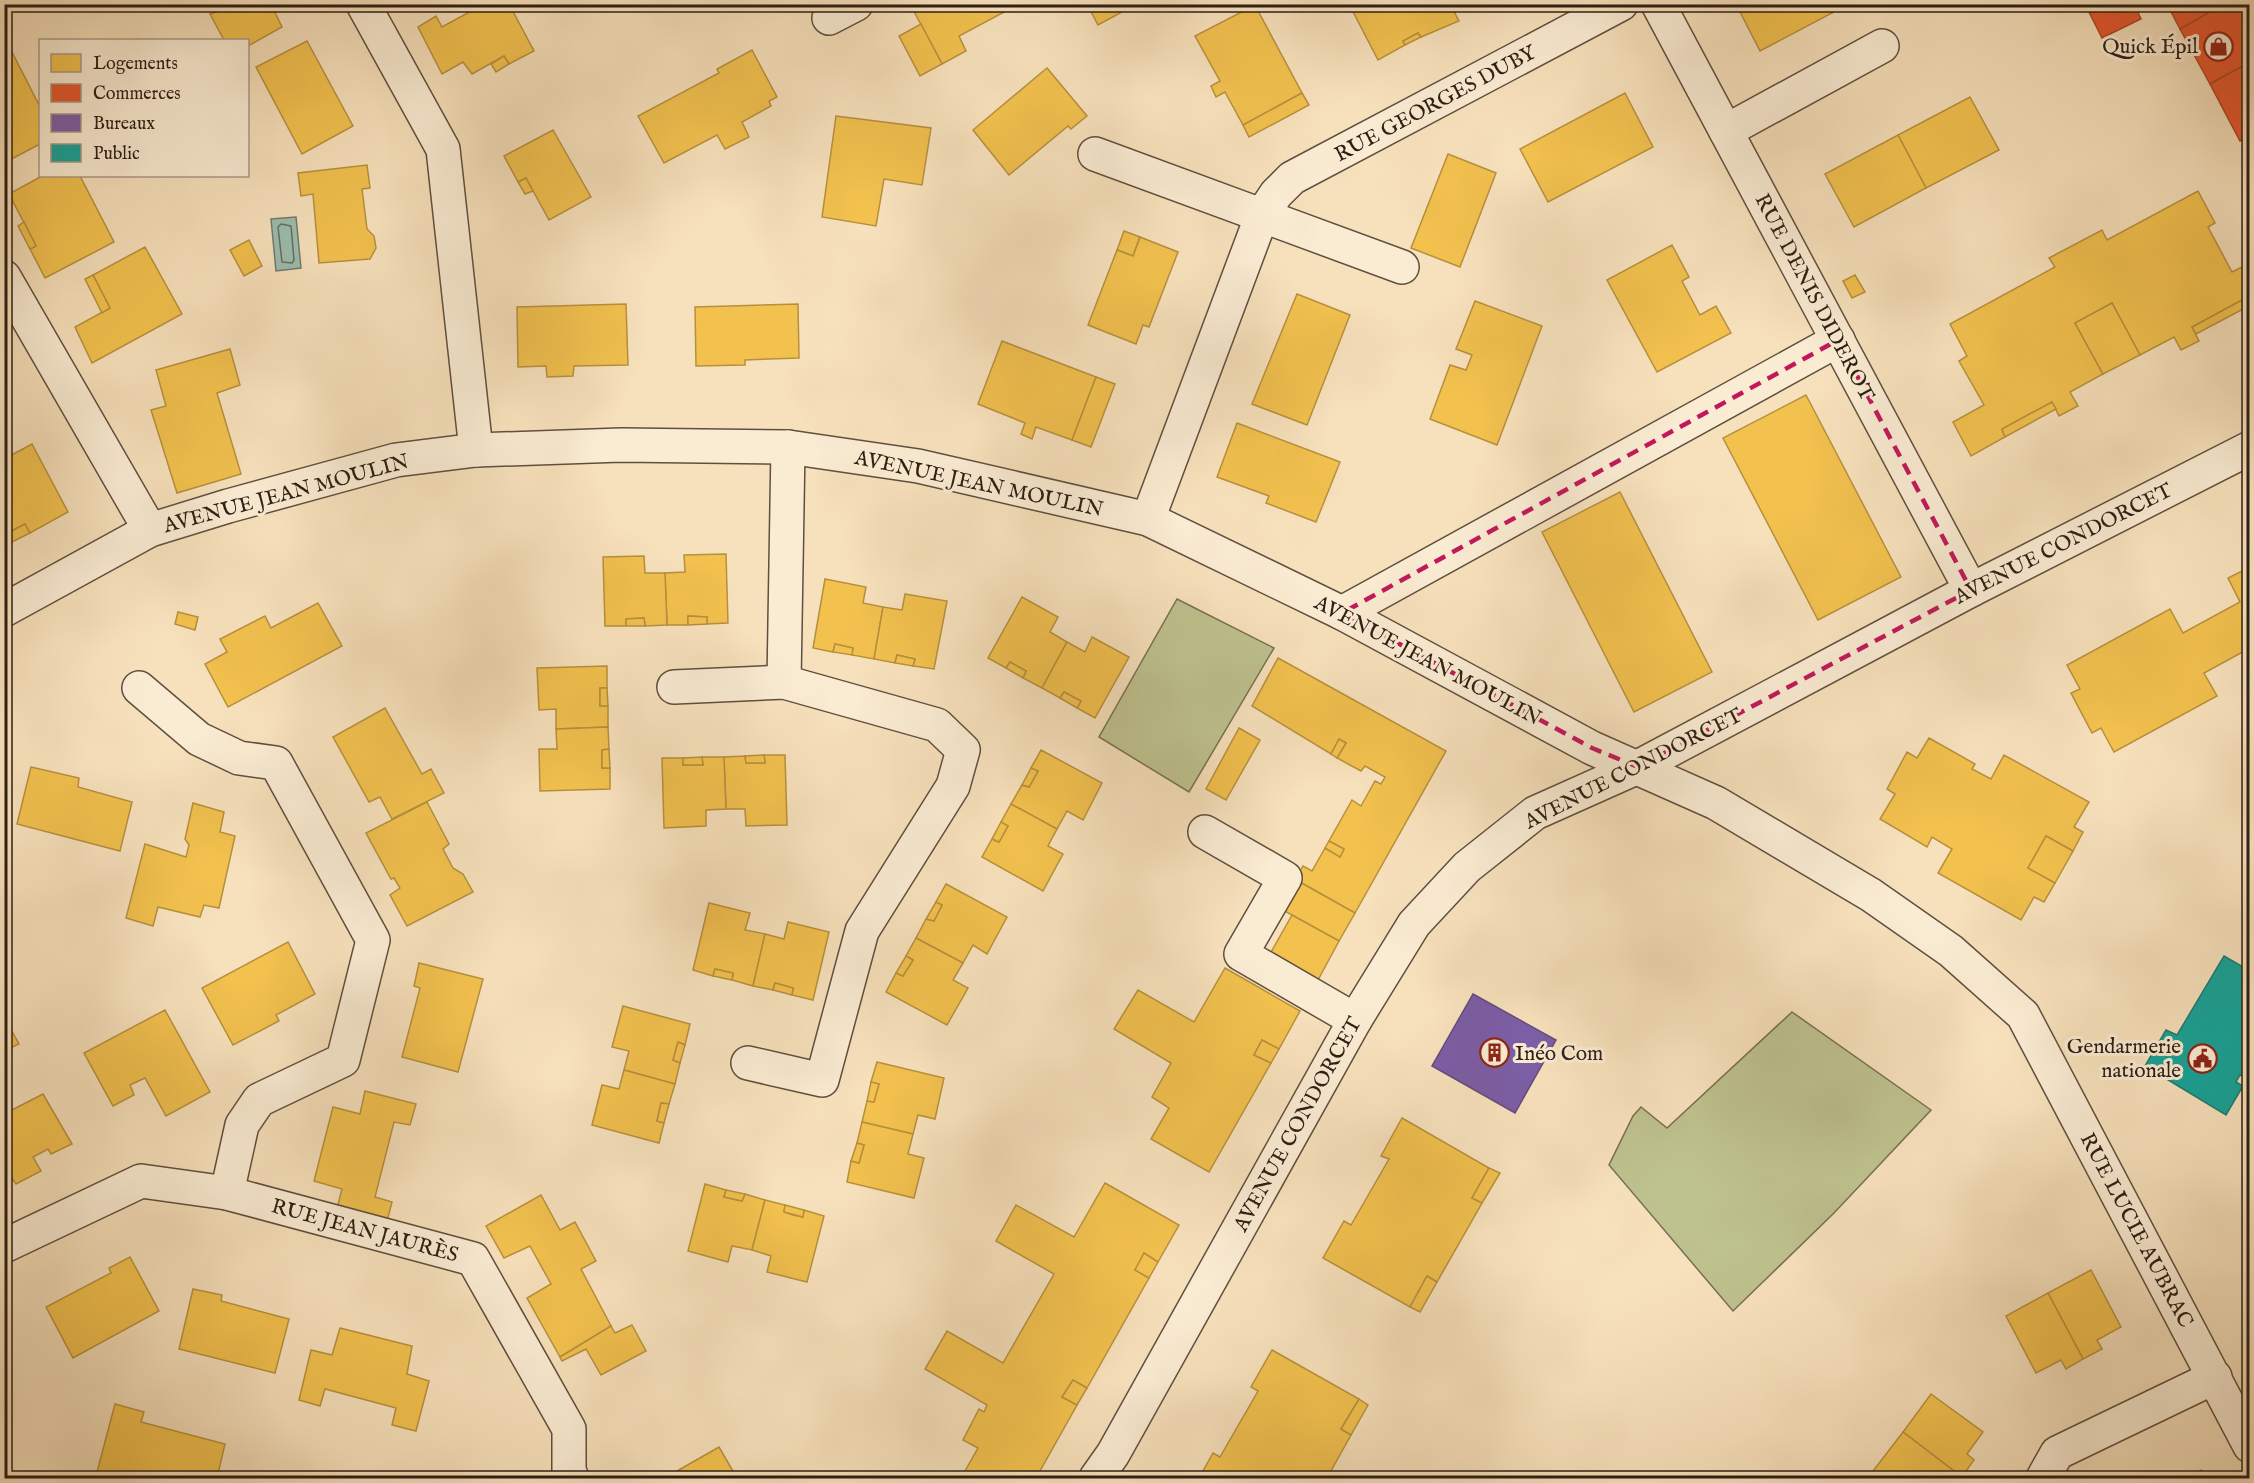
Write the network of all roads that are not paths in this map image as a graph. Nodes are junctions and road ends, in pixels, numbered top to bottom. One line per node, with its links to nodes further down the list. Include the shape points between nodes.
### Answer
1 (363, 4): 13 (street, via 443,149)
2 (1621, 4): 7 (street, RUE GEORGES DUBY, via 1292,178)
3 (1658, 4): 5 (street, RUE DENIS DIDEROT)
4 (1882, 46): 5 (street)
5 (1726, 131): 10 (street, RUE DENIS DIDEROT)
6 (1095, 154): 7 (street)
7 (1262, 215): 8 (street); 14 (street, RUE GEORGES DUBY)
8 (1402, 267)
9 (4, 277): 15 (street)
10 (1838, 340): 16 (street, RUE DENIS DIDEROT); 18 (street)
11 (788, 447): 13 (street, AVENUE JEAN MOULIN, via 621,445); 14 (street, AVENUE JEAN MOULIN, via 918,466); 19 (street)
12 (2250, 448): 16 (street, AVENUE CONDORCET)
13 (476, 450): 15 (street, AVENUE JEAN MOULIN, via 396,460)
14 (1148, 519): 18 (street, AVENUE JEAN MOULIN)
15 (150, 530): 17 (street, AVENUE JEAN MOULIN)
16 (1971, 590): 22 (street, AVENUE CONDORCET)
17 (4, 610)
18 (1342, 613): 22 (street, AVENUE JEAN MOULIN, via 1592,748)
19 (784, 682): 20 (street); 26 (street, via 937,725 963,750 953,786 862,931 822,1080)
20 (674, 687)
21 (139, 688): 27 (street, via 199,739 239,758 276,763 374,940 344,1059 259,1100 242,1125)
22 (1638, 766): 24 (street, AVENUE JEAN MOULIN, via 1716,803 1871,895 1951,951); 25 (street, AVENUE CONDORCET, via 1535,813 1467,867 1414,924)
23 (1205, 832): 25 (street, via 1285,878 1241,954)
24 (2023, 1015): 29 (street, RUE LUCIE AUBRAC)
25 (1355, 1020): 32 (street, AVENUE CONDORCET)
26 (748, 1063)
27 (227, 1193): 28 (street, RUE JEAN JAURÈS, via 141,1180); 31 (street, RUE JEAN JAURÈS, via 473,1258 569,1429)
28 (4, 1246)
29 (2215, 1377): 30 (street, RUE LUCIE AUBRAC); 33 (street, via 2057,1453)
30 (2250, 1446)
31 (572, 1479)
32 (1096, 1479)
33 (2043, 1479)

